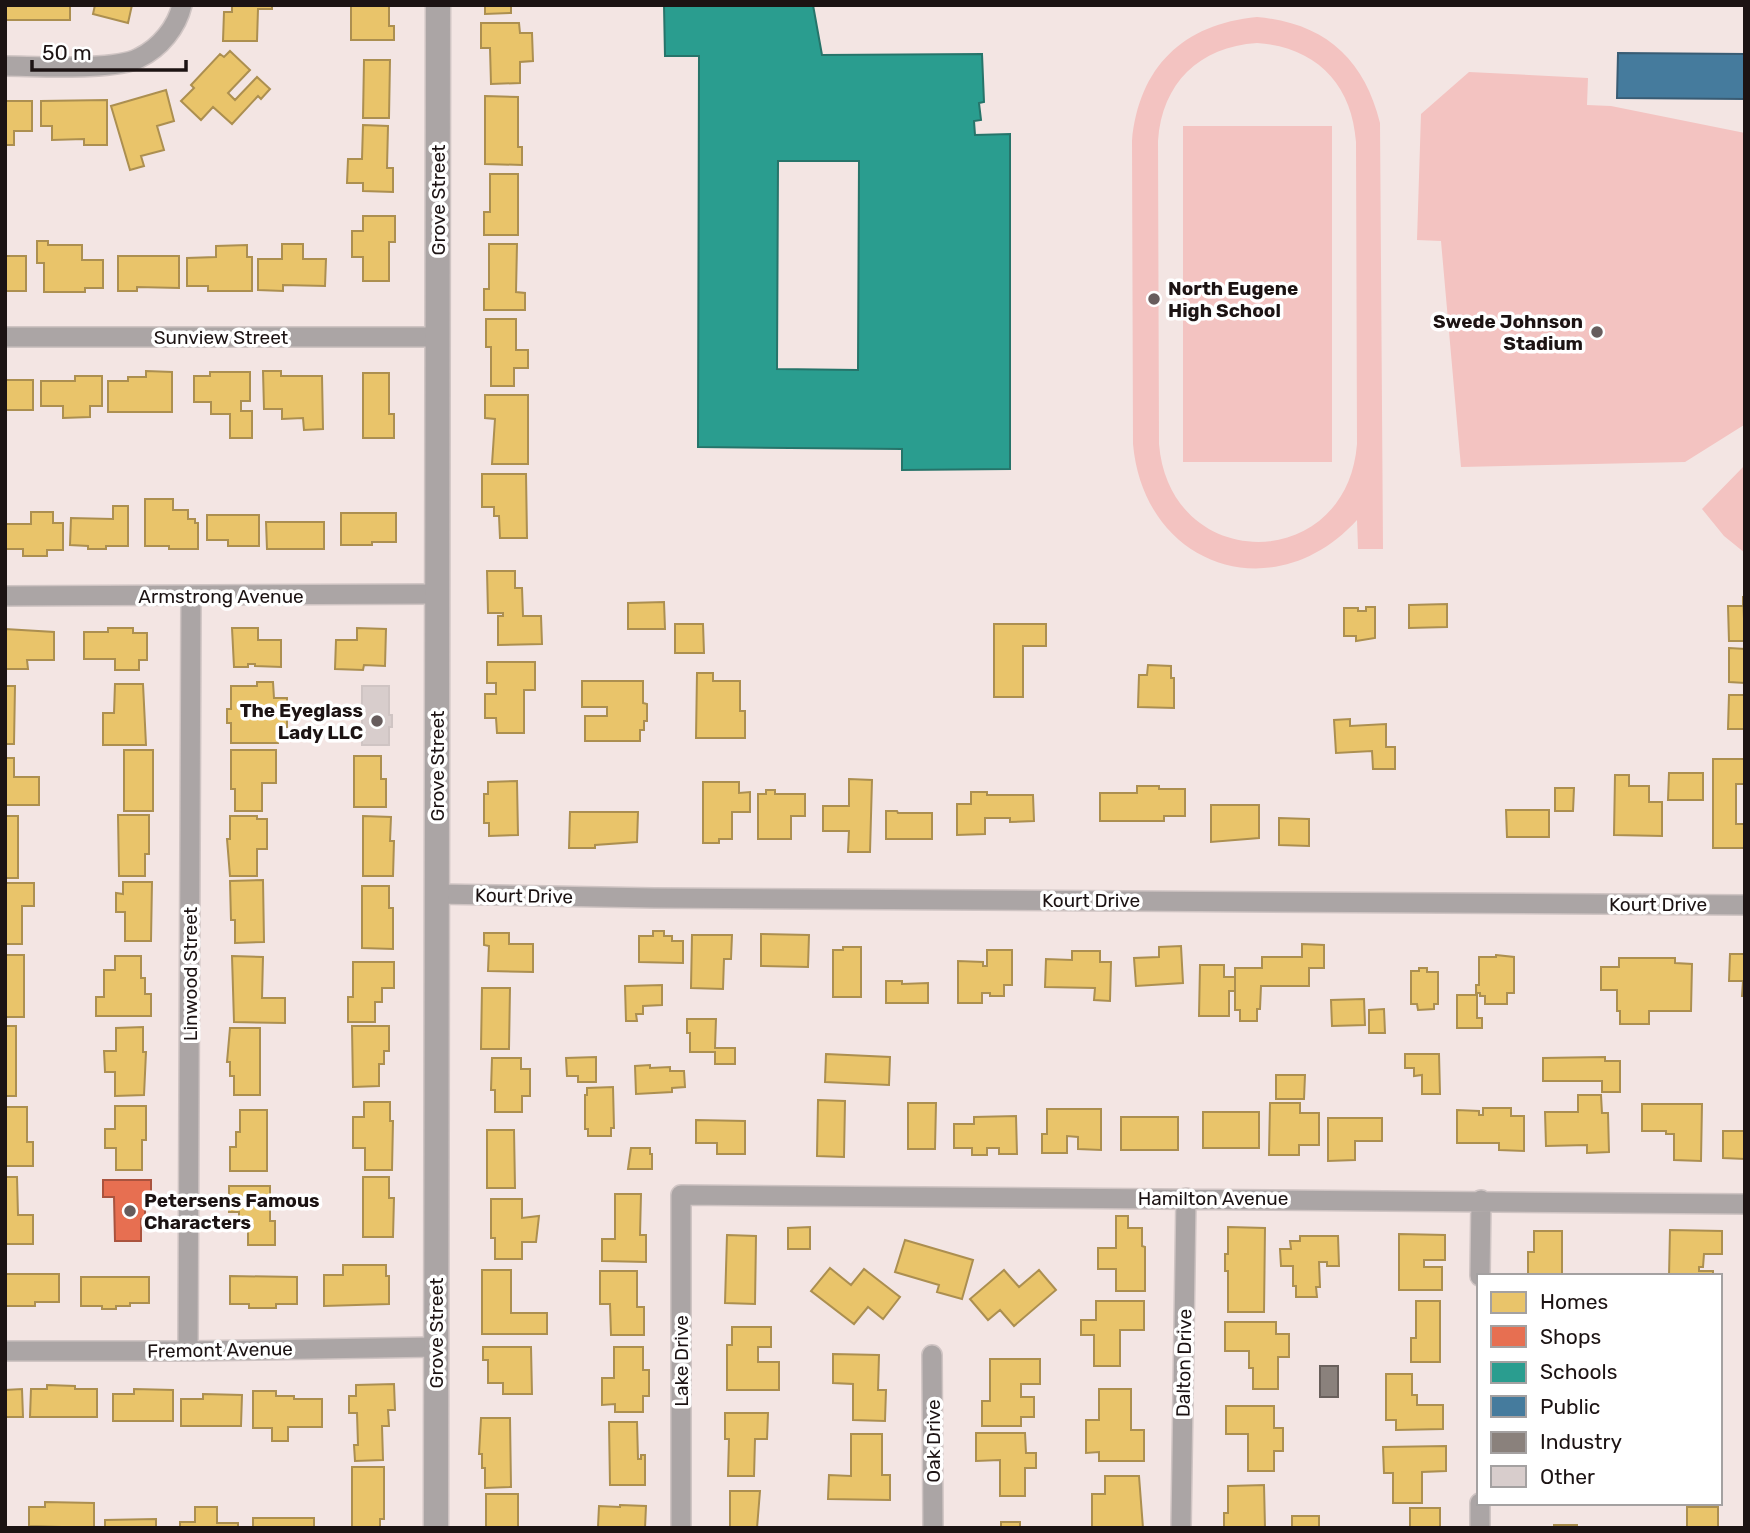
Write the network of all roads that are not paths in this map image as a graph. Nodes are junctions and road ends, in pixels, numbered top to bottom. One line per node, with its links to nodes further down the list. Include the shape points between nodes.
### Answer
1 (182, 5): 3 (street, via 168,35 139,59 109,65)
2 (438, 5): 5 (street, Grove Street)
3 (5, 66)
4 (5, 337): 5 (street, Sunview Street)
5 (437, 337): 6 (street, Grove Street)
6 (437, 594): 8 (street, Armstrong Avenue); 9 (street, Grove Street)
7 (5, 596): 8 (street, Armstrong Avenue)
8 (191, 596): 18 (street, Linwood Street)
9 (436, 894): 10 (street, Kourt Drive); 16 (street, Grove Street)
10 (1745, 905)
11 (681, 1195): 12 (street, Hamilton Avenue); 22 (street, Lake Drive)
12 (1186, 1198): 13 (street, Hamilton Avenue); 24 (street, Dalton Drive)
13 (1480, 1200): 14 (street, Hamilton Avenue); 15 (street)
14 (1745, 1204)
15 (1480, 1274)
16 (436, 1346): 18 (street, Fremont Avenue); 21 (street, Grove Street)
17 (5, 1351): 18 (street, Fremont Avenue)
18 (188, 1351)
19 (932, 1355): 23 (street, Oak Drive)
20 (1480, 1505): 25 (street)
21 (436, 1528)
22 (681, 1528)
23 (933, 1528)
24 (1181, 1528)
25 (1480, 1528)

